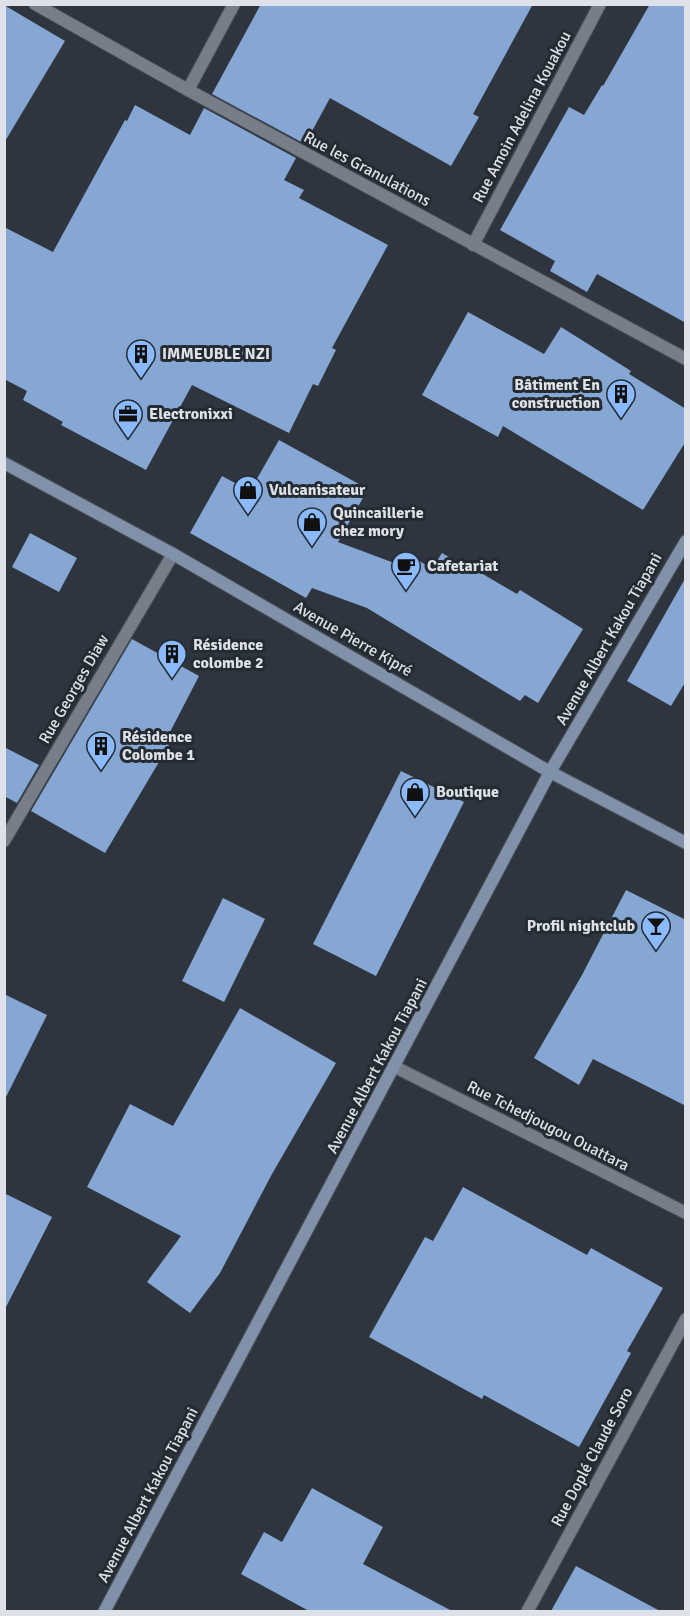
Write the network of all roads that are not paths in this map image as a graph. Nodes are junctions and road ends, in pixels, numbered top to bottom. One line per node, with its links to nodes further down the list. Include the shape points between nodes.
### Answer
1 (34, 4): 4 (street, Rue les Granulations)
2 (234, 4): 4 (street)
3 (600, 4): 5 (street, Rue Amoin Adelina Kouakou)
4 (188, 90): 5 (street, Rue les Granulations)
5 (472, 245): 6 (street, Rue les Granulations)
6 (686, 359)
7 (4, 463): 9 (street, Avenue Pierre Kipré)
8 (686, 541): 10 (street, Avenue Albert Kakou Tiapani)
9 (172, 554): 10 (street, Avenue Pierre Kipré); 11 (street, Rue Georges Diaw)
10 (550, 772): 12 (street, Avenue Pierre Kipré); 13 (street, Avenue Albert Kakou Tiapani)
11 (4, 841)
12 (686, 843)
13 (395, 1067): 14 (street, Rue Tchedjougou Ouattara); 16 (street, Avenue Albert Kakou Tiapani)
14 (686, 1213)
15 (686, 1319): 17 (street, Rue Doplé Claude Soro)
16 (104, 1611)
17 (527, 1611)

